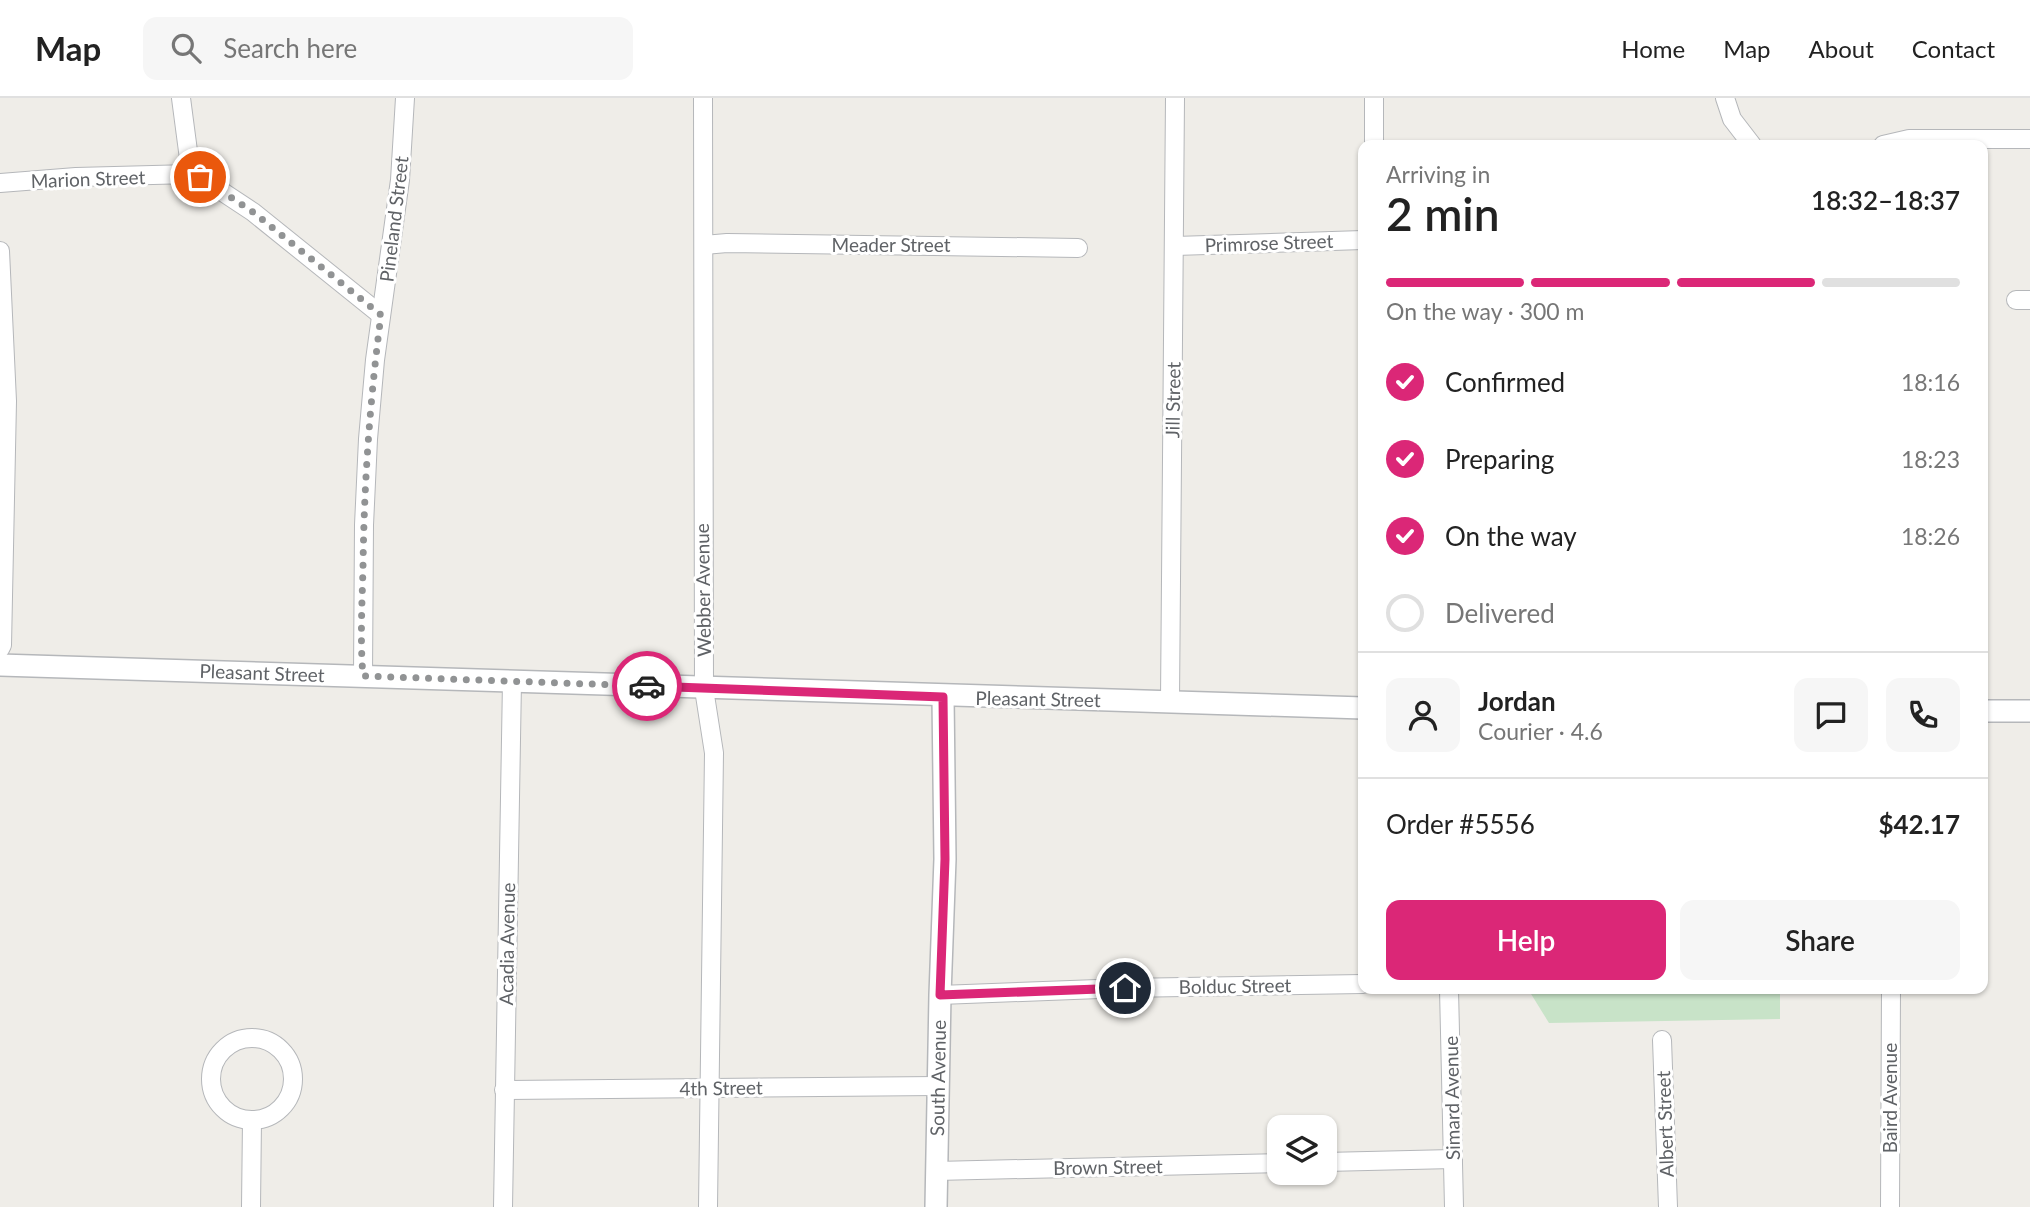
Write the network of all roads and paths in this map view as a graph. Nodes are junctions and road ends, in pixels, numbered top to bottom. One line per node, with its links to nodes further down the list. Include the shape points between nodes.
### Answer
1 (181, 98): 11 (street)
2 (405, 98): 18 (street, Pineland Street, via 399,193)
3 (703, 98): 14 (street, Webber Avenue)
4 (1175, 98): 15 (street, Jill Street)
5 (1374, 98): 8 (street)
6 (1725, 98): 9 (street, via 1732,119)
7 (2030, 139): 10 (street)
8 (1374, 140)
9 (1748, 140)
10 (1905, 140)
11 (191, 174): 12 (street, Marion Street); 18 (street, Marion Street, via 253,212)
12 (0, 183)
13 (1358, 240): 15 (street, Primrose Street)
14 (704, 245): 16 (street, Meader Street); 23 (street, Webber Avenue)
15 (1175, 246): 25 (street, Jill Street)
16 (1078, 248)
17 (0, 251): 19 (street, via 7,413)
18 (381, 315): 21 (street, Pineland Street, via 365,500)
19 (0, 649)
20 (0, 665): 21 (street, Pleasant Street)
21 (363, 676): 22 (street, Pleasant Street)
22 (512, 681): 23 (street, Pleasant Street); 36 (street, Acadia Avenue)
23 (704, 689): 24 (street, Pleasant Street); 35 (street, Webber Avenue, via 714,752)
24 (943, 697): 25 (street, Pleasant Street); 32 (street, South Avenue, via 945,859)
25 (1170, 701): 26 (street, Pleasant Street)
26 (1358, 708)
27 (1988, 710): 28 (street)
28 (2030, 710)
29 (1358, 984): 32 (street, Bolduc Street)
30 (1449, 994): 38 (street, Simard Avenue)
31 (1891, 994): 48 (street, Baird Avenue)
32 (940, 995): 34 (street, South Avenue)
33 (1662, 1040): 47 (street, Albert Street)
34 (938, 1086): 35 (street, 4th Street); 41 (street, South Avenue)
35 (709, 1088): 36 (street, 4th Street); 44 (street, Webber Avenue)
36 (504, 1090): 43 (street, Acadia Avenue)
37 (252, 1120): 37 (street, via 265,1118 285,1104 293,1080 292,1068 279,1047 256,1037 230,1043 220,1052 210,1077 212,1090 227,1112); 42 (street)
38 (1453, 1159): 39 (street); 46 (street, Simard Avenue)
39 (1337, 1162)
40 (1267, 1163): 41 (street, Brown Street)
41 (936, 1171): 45 (street, South Avenue)
42 (251, 1207)
43 (503, 1207)
44 (708, 1207)
45 (936, 1207)
46 (1454, 1207)
47 (1668, 1207)
48 (1890, 1207)

